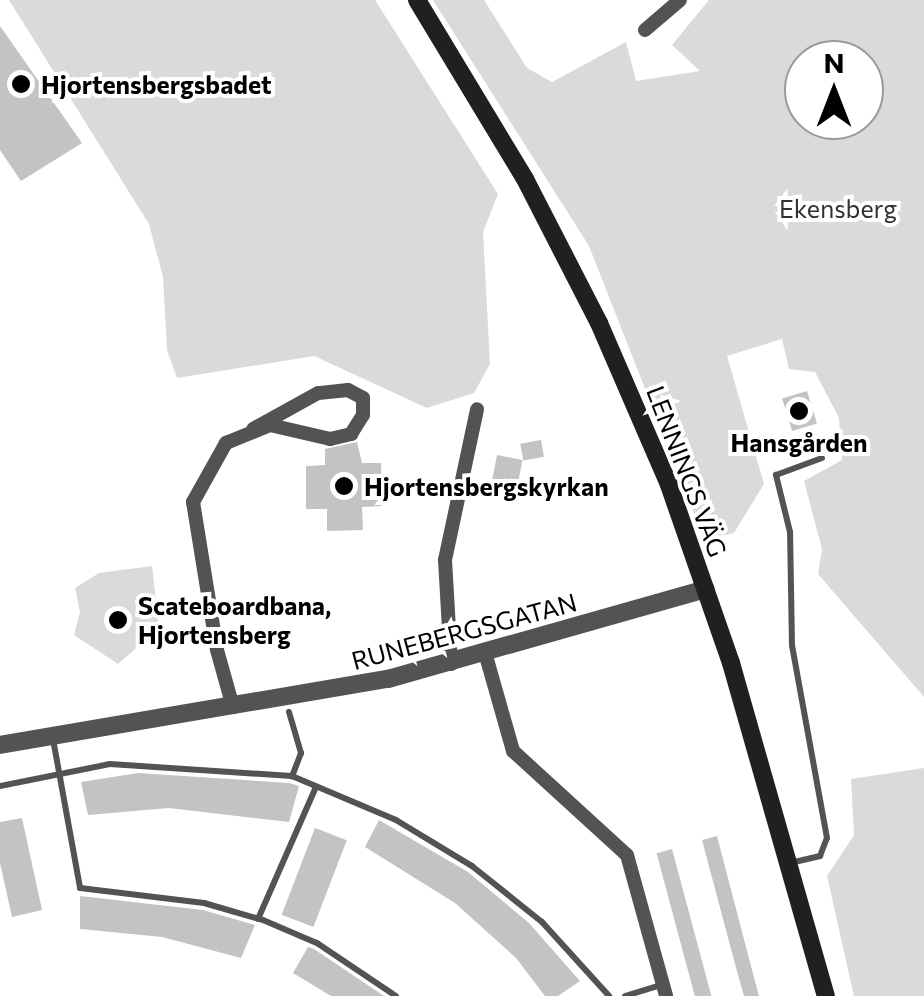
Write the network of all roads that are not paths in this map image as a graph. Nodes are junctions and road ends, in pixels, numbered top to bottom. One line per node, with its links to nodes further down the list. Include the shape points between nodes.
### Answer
1 (417, 0): 7 (main road, LENNINGS VÄG, via 488,109 599,323)
2 (675, 2): 3 (street)
3 (645, 30)
4 (478, 408): 9 (street, via 445,560)
5 (253, 430): 5 (street, via 270,425 330,439 351,434 363,415 363,398 348,390 318,393); 10 (street, via 226,444 193,502 214,635)
6 (822, 458): 18 (lane, via 776,475 790,532 792,645 827,838 820,856)
7 (705, 589): 8 (street, RUNEBERGSGATAN); 18 (main road, LENNINGS VÄG)
8 (486, 656): 9 (street, RUNEBERGSGATAN); 20 (street, via 513,752 627,855)
9 (451, 664): 10 (street, RUNEBERGSGATAN)
10 (234, 707): 12 (street, RUNEBERGSGATAN)
11 (289, 712): 15 (lane, via 301,752)
12 (52, 734): 13 (street, RUNEBERGSGATAN); 14 (lane)
13 (0, 746)
14 (60, 772): 15 (lane, via 177,764); 16 (lane); 19 (lane, via 80,888 204,903)
15 (292, 776): 17 (lane)
16 (0, 786)
17 (315, 789): 19 (lane); 22 (lane, via 396,820 472,866 542,922)
18 (786, 864): 24 (main road, LENNINGS VÄG)
19 (258, 919): 21 (lane, via 317,944)
20 (664, 990): 23 (lane)
21 (396, 996)
22 (609, 996)
23 (625, 996)
24 (826, 996)

